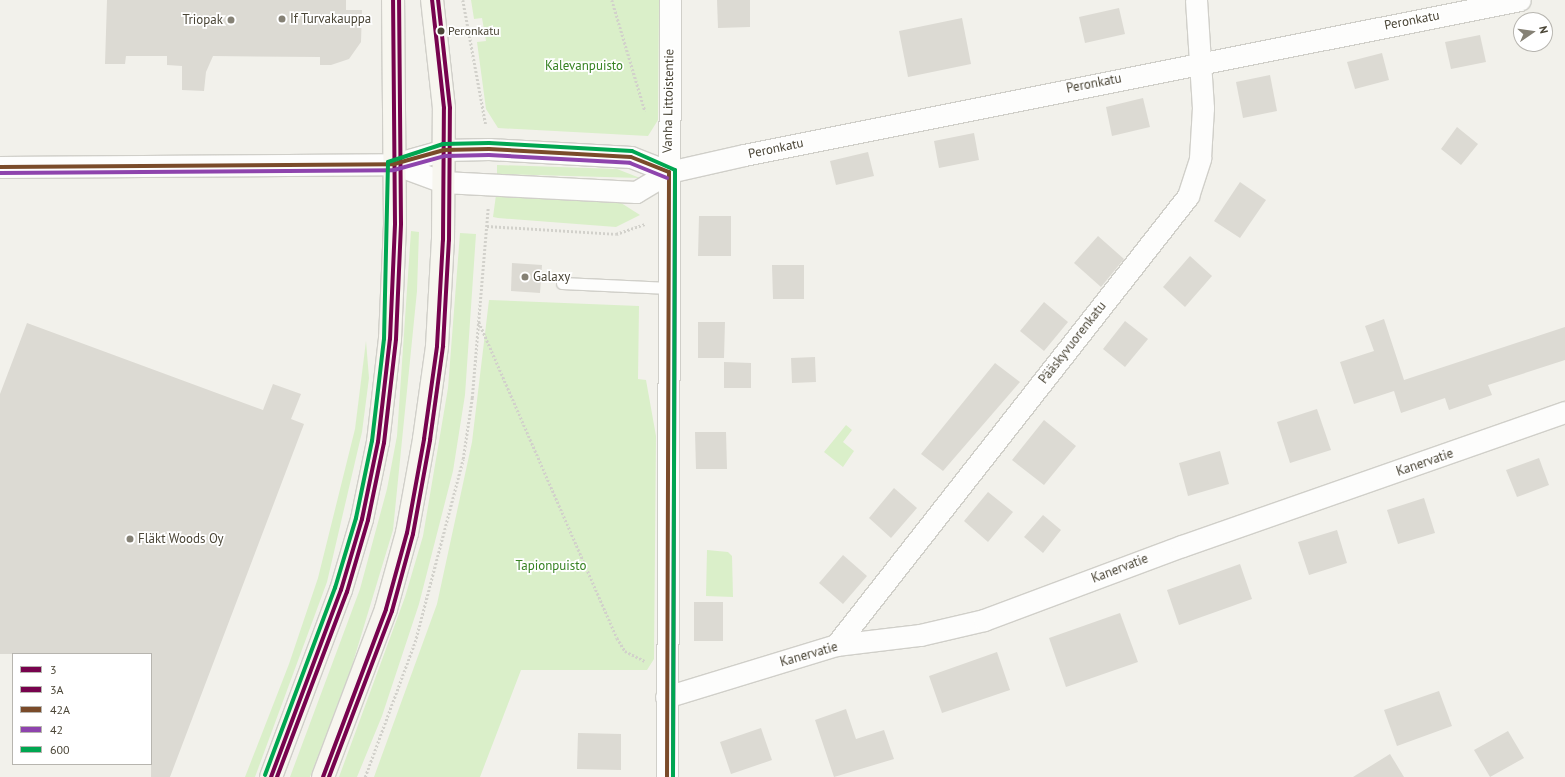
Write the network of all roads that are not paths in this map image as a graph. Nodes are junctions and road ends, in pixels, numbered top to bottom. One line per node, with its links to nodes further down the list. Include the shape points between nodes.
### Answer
1 (393, 0): 8 (main road)
2 (432, 0): 7 (main road, via 441,68)
3 (670, 0): 10 (street, Vanha Littoistentie)
4 (1196, 0): 6 (street, Pääskyvuorenkatu)
5 (1520, 0): 6 (street, Peronkatu)
6 (1199, 63): 10 (street, Peronkatu); 15 (street, Pääskyvuorenkatu, via 1203,108 1200,158 1188,196)
7 (444, 150): 8 (street, Peronkatu); 10 (street, Peronkatu, via 512,150 631,157); 11 (main road)
8 (394, 164): 9 (street, Peronkatu); 11 (street, Peronkatu); 17 (main road, via 390,339 378,442 362,519 341,590)
9 (0, 167)
10 (669, 172): 11 (street, Peronkatu, via 636,192); 13 (street, Vanha Littoistentie)
11 (443, 182): 18 (main road, via 437,346 407,533 372,650)
12 (562, 283): 13 (lane)
13 (669, 288): 16 (street, Vanha Littoistentie)
14 (1565, 412): 15 (street, Kanervatie, via 1182,546 984,620 920,635)
15 (836, 646): 16 (street, Kanervatie)
16 (666, 697): 19 (street, Vanha Littoistentie)
17 (271, 777)
18 (323, 777)
19 (667, 777)

